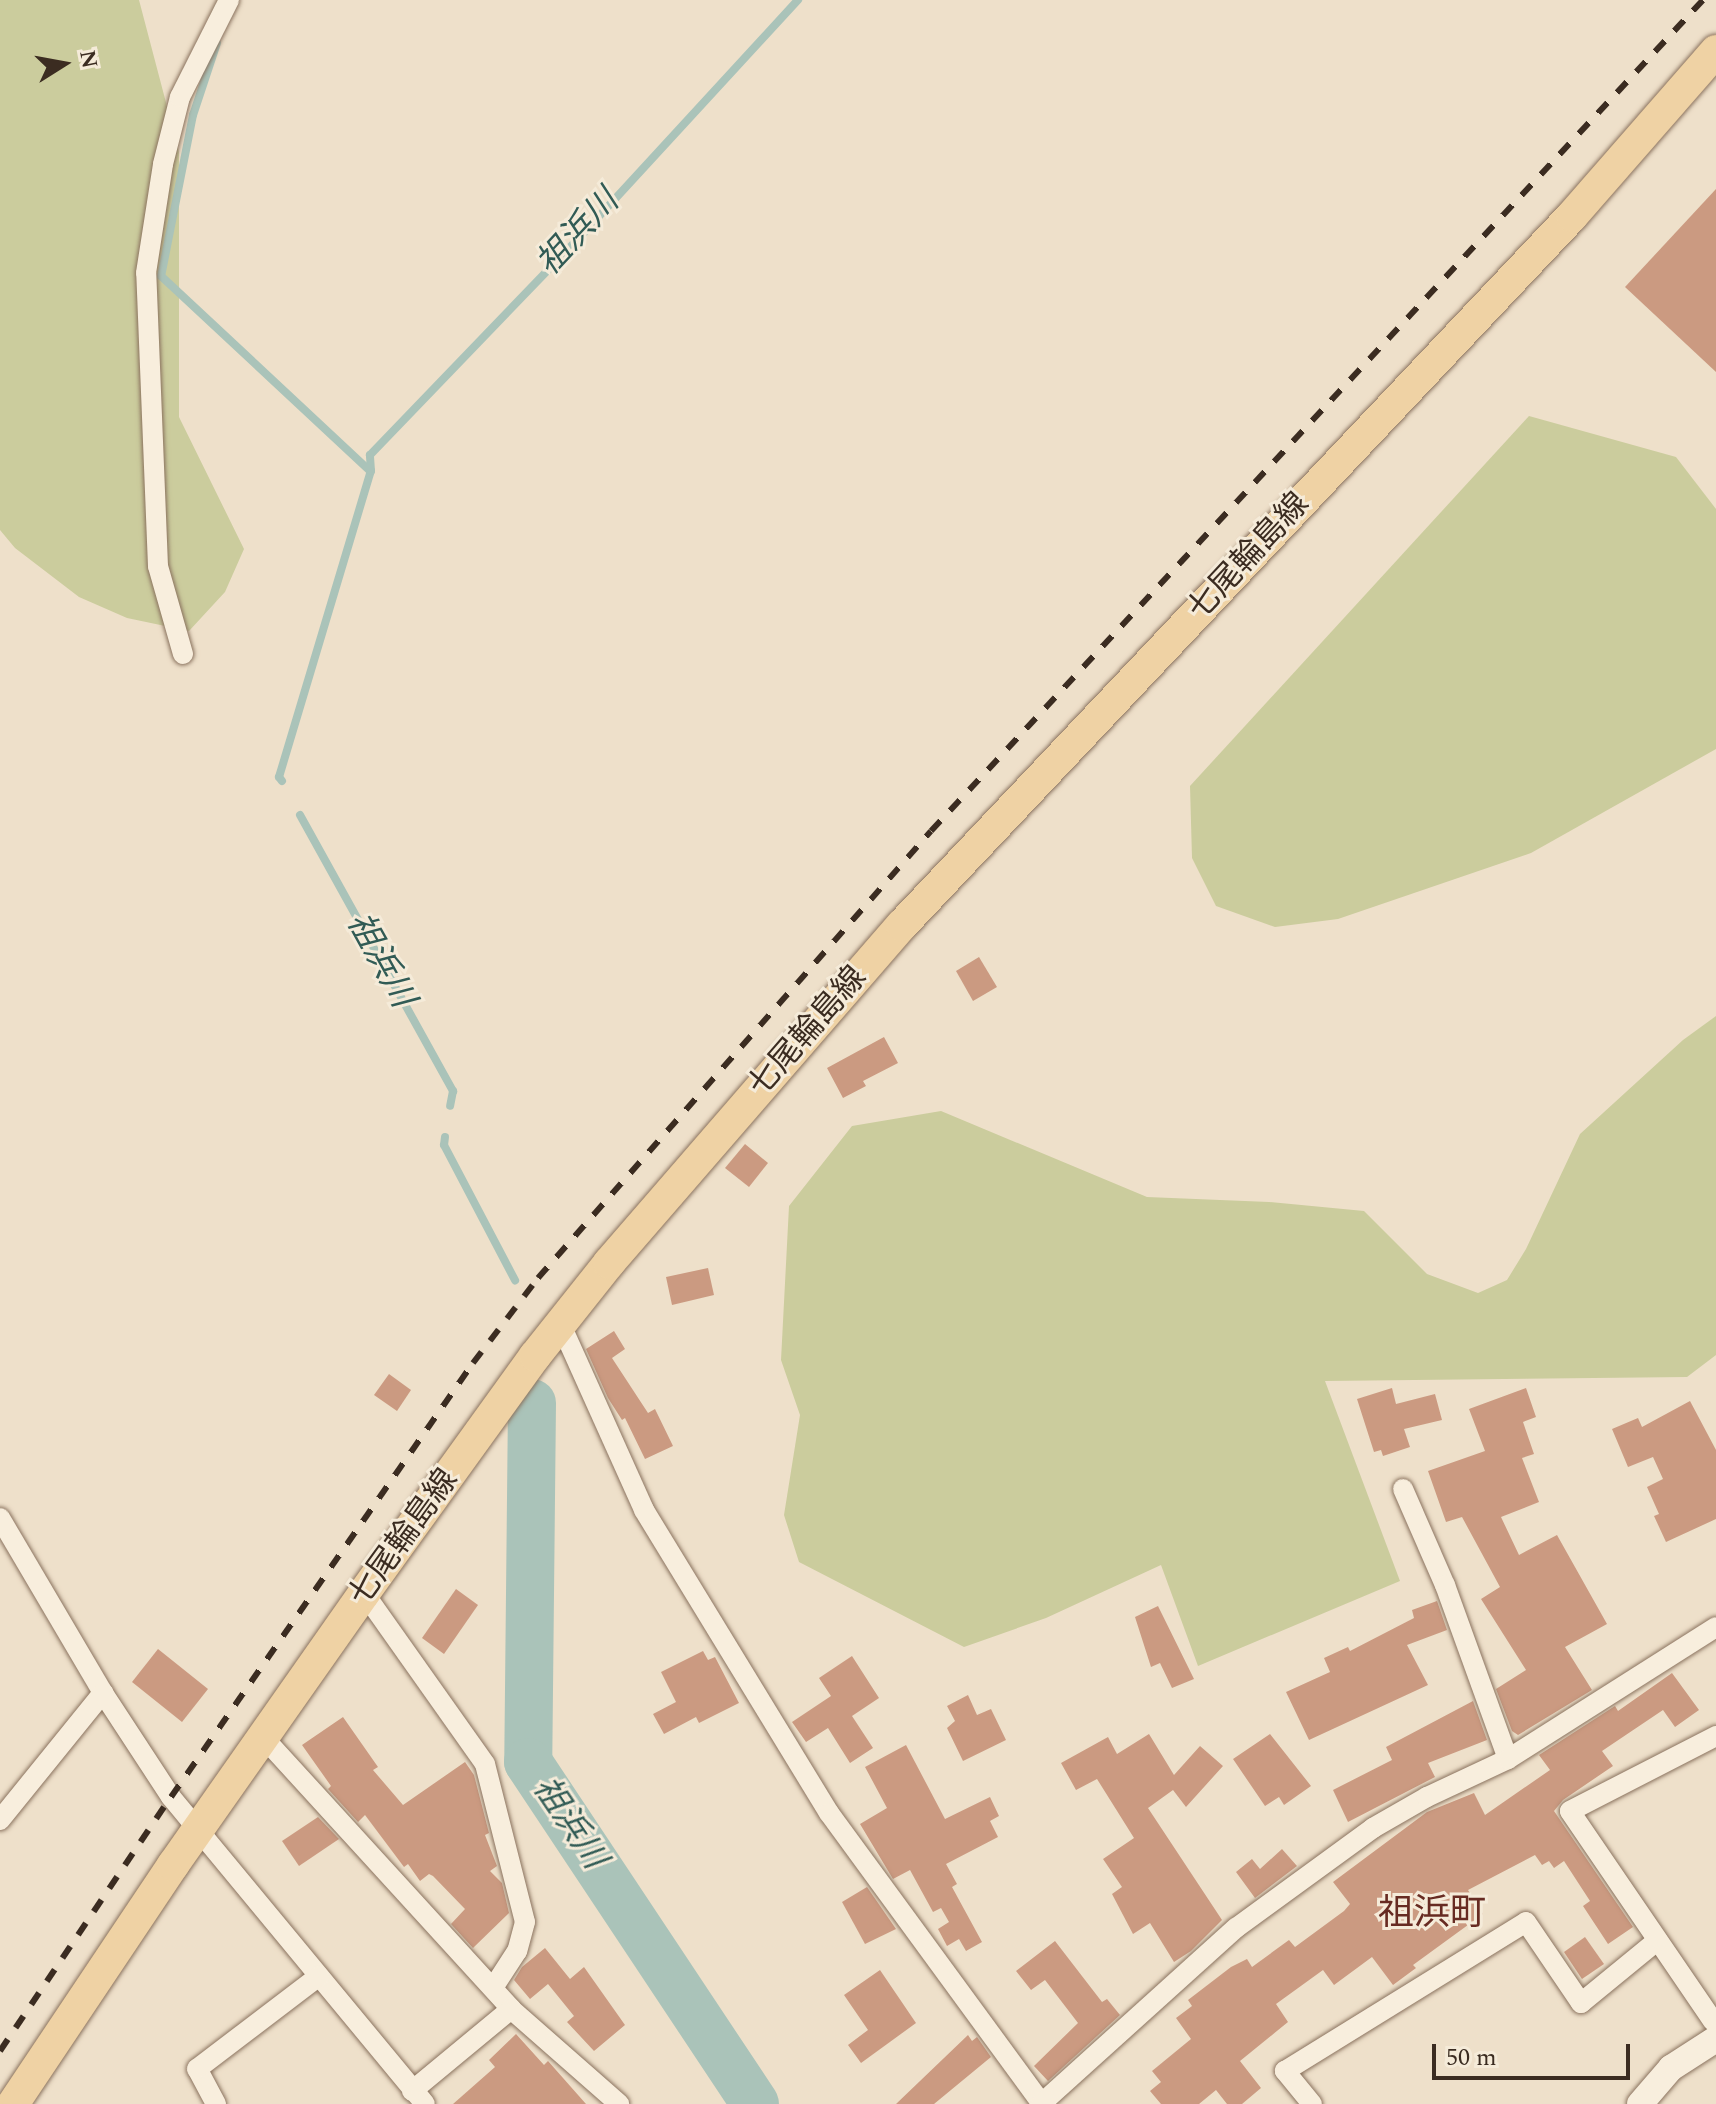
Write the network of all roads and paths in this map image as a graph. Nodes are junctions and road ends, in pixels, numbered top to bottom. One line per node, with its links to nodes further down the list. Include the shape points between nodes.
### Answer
1 (229, 0): 3 (street, via 180,97 146,273 158,566)
2 (1716, 51): 4 (main road, 七尾輪島線, via 1572,216 902,925 716,1136)
3 (183, 654)
4 (561, 1325): 7 (main road, 七尾輪島線); 24 (street, via 644,1510 821,1800)
5 (1403, 1489): 12 (street, via 1445,1585)
6 (0, 1518): 9 (street)
7 (364, 1593): 11 (main road, 七尾輪島線); 17 (street, via 485,1764 525,1922 517,1951)
8 (1716, 1627): 12 (street)
9 (103, 1693): 13 (street); 14 (street)
10 (1716, 1736): 15 (street, via 1570,1811)
11 (263, 1737): 14 (main road, 七尾輪島線); 17 (street)
12 (1508, 1759): 24 (street, via 1373,1828 1236,1928)
13 (0, 1820)
14 (198, 1830): 16 (street); 21 (main road, 七尾輪島線)
15 (1658, 1940): 19 (street); 25 (street, via 1581,2003 1526,1922 1285,2071)
16 (319, 1976): 20 (street); 22 (street, via 197,2069)
17 (493, 1988): 18 (street)
18 (511, 2009): 20 (street); 23 (street)
19 (1714, 2030): 26 (street)
20 (419, 2098)
21 (13, 2104)
22 (216, 2104)
23 (619, 2104)
24 (1041, 2104)
25 (1312, 2104)
26 (1640, 2104)

